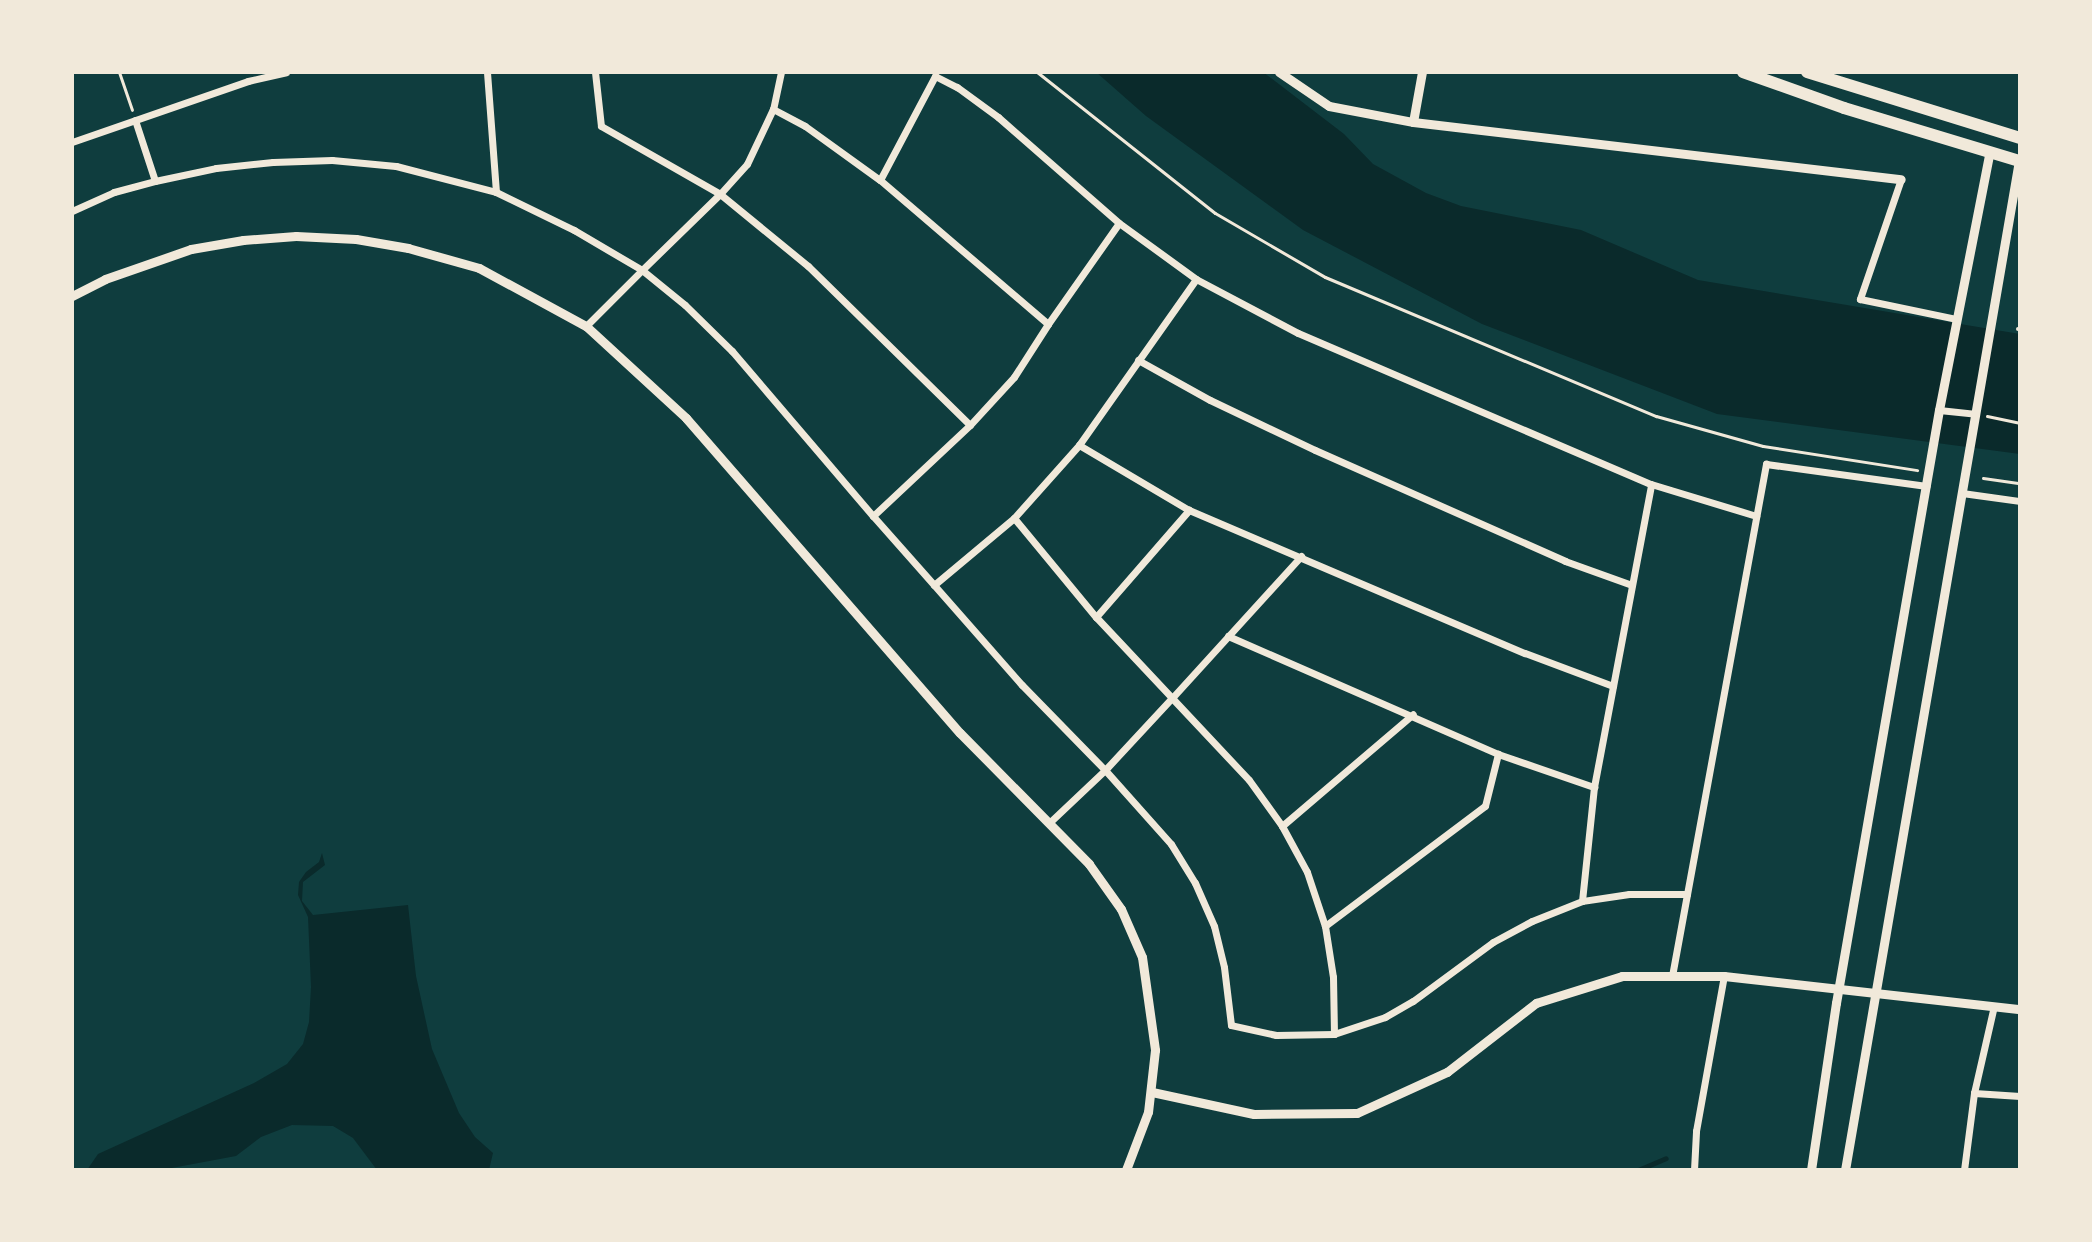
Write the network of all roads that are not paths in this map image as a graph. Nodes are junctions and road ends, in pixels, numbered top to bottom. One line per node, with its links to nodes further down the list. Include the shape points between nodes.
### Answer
1 (286, 72): 10 (street)
2 (487, 72): 19 (street)
3 (595, 72): 20 (street, via 601,126)
4 (781, 72): 9 (street)
5 (1279, 72): 11 (street, via 1329,106)
6 (1422, 72): 11 (street)
7 (1743, 72): 14 (main road)
8 (1807, 72): 12 (main road)
9 (773, 109): 17 (street); 20 (street, via 747,164)
10 (135, 120): 13 (street); 18 (street)
11 (1413, 122): 16 (street)
12 (2020, 138)
13 (72, 142)
14 (1990, 151): 15 (main road); 26 (street)
15 (2020, 161): 31 (street)
16 (1901, 179): 26 (street, via 1860,299)
17 (880, 180): 22 (street, via 935,76 998,117); 27 (street)
18 (155, 181): 19 (street, via 216,168 332,160 396,166); 21 (street)
19 (496, 192): 23 (street)
20 (720, 194): 23 (street); 32 (street, via 808,266)
21 (72, 211)
22 (1119, 223): 24 (street); 27 (street)
23 (642, 270): 28 (street); 39 (street, via 732,351)
24 (1196, 279): 29 (street); 34 (street, via 1298,333)
25 (72, 296): 28 (street, via 191,249 296,236 356,239 479,268)
26 (1957, 319): 30 (street)
27 (1048, 324): 32 (street, via 1014,377)
28 (586, 326): 53 (street, via 686,418 960,733)
29 (1138, 360): 33 (street); 44 (street, via 1315,450 1565,561)
30 (1939, 410): 31 (street); 35 (street)
31 (1976, 414): 36 (street)
32 (970, 425): 39 (street)
33 (1079, 445): 38 (street); 41 (street)
34 (1651, 484): 40 (street); 44 (street)
35 (1926, 486): 40 (street, via 1766,464); 60 (street)
36 (1962, 493): 37 (street); 61 (street)
37 (2020, 501)
38 (1189, 510): 42 (street); 45 (street)
39 (873, 516): 43 (street)
40 (1756, 516): 55 (street)
41 (1014, 518): 43 (street); 45 (street)
42 (1301, 556): 46 (street); 47 (street)
43 (934, 585): 51 (street)
44 (1632, 585): 47 (street)
45 (1096, 617): 48 (street)
46 (1228, 636): 48 (street); 49 (street)
47 (1613, 686): 52 (street)
48 (1172, 698): 51 (street); 54 (street, via 1249,780)
49 (1413, 714): 50 (street); 54 (street)
50 (1498, 754): 52 (street); 57 (street, via 1485,806)
51 (1105, 770): 53 (street); 64 (street, via 1171,844 1195,883 1221,953 1231,1025 1276,1035)
52 (1594, 787): 56 (street)
53 (1050, 822): 65 (street, via 1121,909 1142,957 1155,1050)
54 (1282, 826): 57 (street, via 1307,872)
55 (1687, 894): 56 (street); 58 (street)
56 (1582, 901): 64 (street, via 1493,942 1385,1017)
57 (1325, 926): 64 (street)
58 (1672, 976): 59 (street); 65 (street, via 1622,976 1536,1003 1447,1072 1357,1113 1254,1114)
59 (1724, 976): 60 (street); 69 (street)
60 (1838, 988): 61 (street); 70 (street)
61 (1877, 994): 62 (street); 71 (street)
62 (1994, 1006): 63 (street); 66 (street)
63 (2020, 1009)
64 (1334, 1034)
65 (1152, 1092): 68 (street)
66 (1974, 1093): 67 (street); 72 (street)
67 (2020, 1096)
68 (1126, 1170)
69 (1694, 1170)
70 (1811, 1170)
71 (1845, 1170)
72 (1964, 1170)

